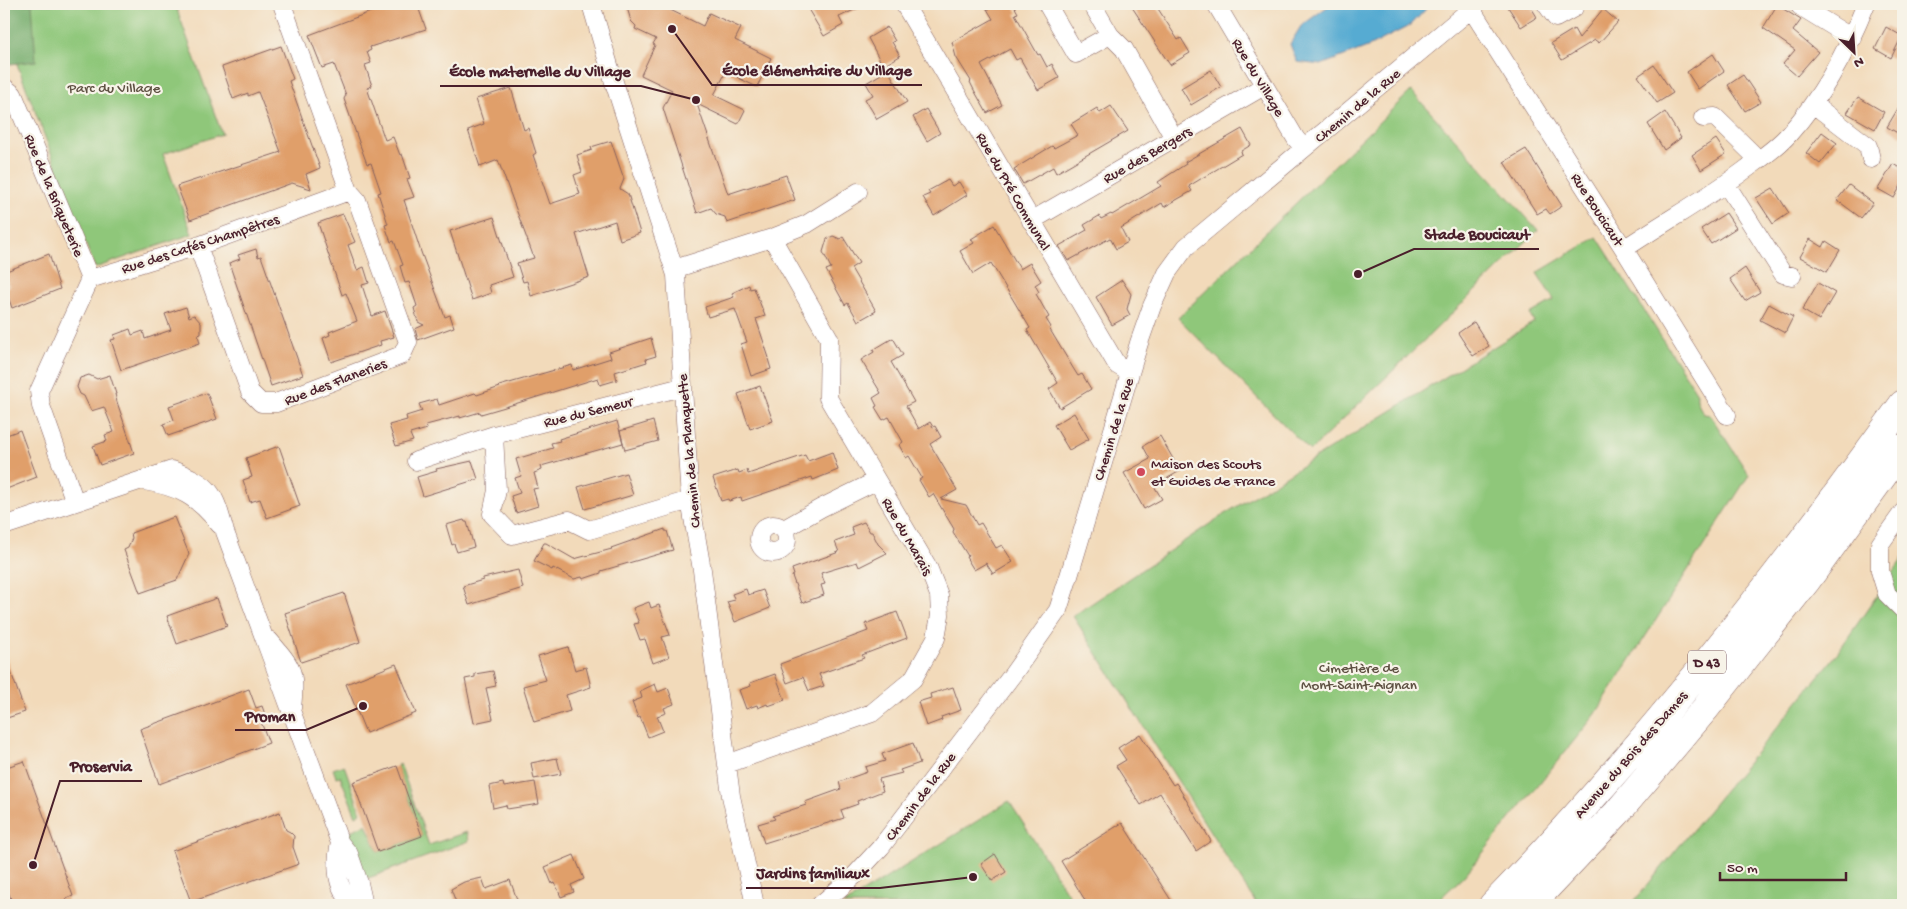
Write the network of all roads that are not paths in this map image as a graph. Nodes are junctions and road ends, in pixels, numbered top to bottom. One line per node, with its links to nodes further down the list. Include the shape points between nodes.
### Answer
1 (282, 4): 23 (street)
2 (591, 4): 29 (street, Chemin de la Planquette)
3 (904, 4): 25 (street, Rue du Pré Communal)
4 (1047, 4): 12 (street, via 1076,54)
5 (1092, 4): 12 (street)
6 (1216, 4): 14 (street, Rue du Village)
7 (1546, 4): 11 (street, via 1556,18)
8 (1800, 4): 13 (street)
9 (1866, 4): 13 (street)
10 (1472, 5): 19 (street, Chemin de la Rue); 28 (street, Rue Boucicaut)
11 (1574, 8)
12 (1110, 34): 18 (street, via 1124,49)
13 (1852, 38): 16 (street)
14 (1264, 86): 18 (street, Rue des Bergers); 19 (street, Rue du Village)
15 (4, 87): 31 (street, Rue de la Briqueterie, via 13,94)
16 (1813, 104): 20 (street, via 1868,146); 21 (street, via 1788,135)
17 (1703, 118): 21 (street, via 1715,117)
18 (1174, 138): 25 (street, Rue des Bergers)
19 (1304, 148): 32 (street, Chemin de la Rue, via 1186,247 1166,273)
20 (1872, 159)
21 (1758, 160): 22 (street)
22 (1726, 184): 28 (street); 30 (street, via 1783,274)
23 (349, 191): 27 (street, Rue des Cafés Champêtres); 27 (street, Rue des Flaneries, via 356,200 408,342 402,355 276,403 261,403 250,392)
24 (858, 192): 26 (street, via 807,224)
25 (1031, 221): 32 (street, Rue du Pré Communal, via 1117,365)
26 (772, 238): 29 (street); 39 (street, Rue du Marais, via 830,338 828,398)
27 (198, 246): 31 (street, Rue des Cafés Champêtres)
28 (1624, 249): 35 (street, Rue Boucicaut)
29 (674, 269): 33 (street, Chemin de la Planquette)
30 (1792, 276)
31 (90, 279): 41 (street, via 39,391 41,406)
32 (1130, 373): 51 (street, Chemin de la Rue, via 1058,610 881,848)
33 (682, 387): 36 (street, Rue du Semeur); 40 (street, Chemin de la Planquette)
34 (1903, 404): 52 (highway, Avenue du Bois des Dames / D 43, via 1722,645 1601,789)
35 (1727, 415)
36 (494, 435): 38 (street, Rue du Semeur); 40 (street, via 497,490 492,514 512,535 569,520 589,530)
37 (1903, 448): 53 (highway, Avenue du Bois des Dames / D 43, via 1807,580 1705,708 1617,812)
38 (416, 461)
39 (876, 481): 44 (street); 46 (street, Rue du Marais, via 928,567 939,596 936,638 928,654 913,679 872,713)
40 (690, 500): 46 (street, Chemin de la Planquette)
41 (75, 502): 43 (street); 47 (street, via 141,480 168,485 188,494 225,532 262,633 289,665 294,677 292,714)
42 (1903, 512): 45 (street, via 1880,544 1880,571 1887,594)
43 (4, 526)
44 (784, 529)
45 (1903, 610)
46 (727, 764): 50 (street, Chemin de la Planquette)
47 (340, 843): 48 (street, via 336,861 338,881 350,901); 49 (street, via 349,854)
48 (357, 905)
49 (364, 905)
50 (755, 905)
51 (820, 905)
52 (1493, 905)
53 (1530, 905)

